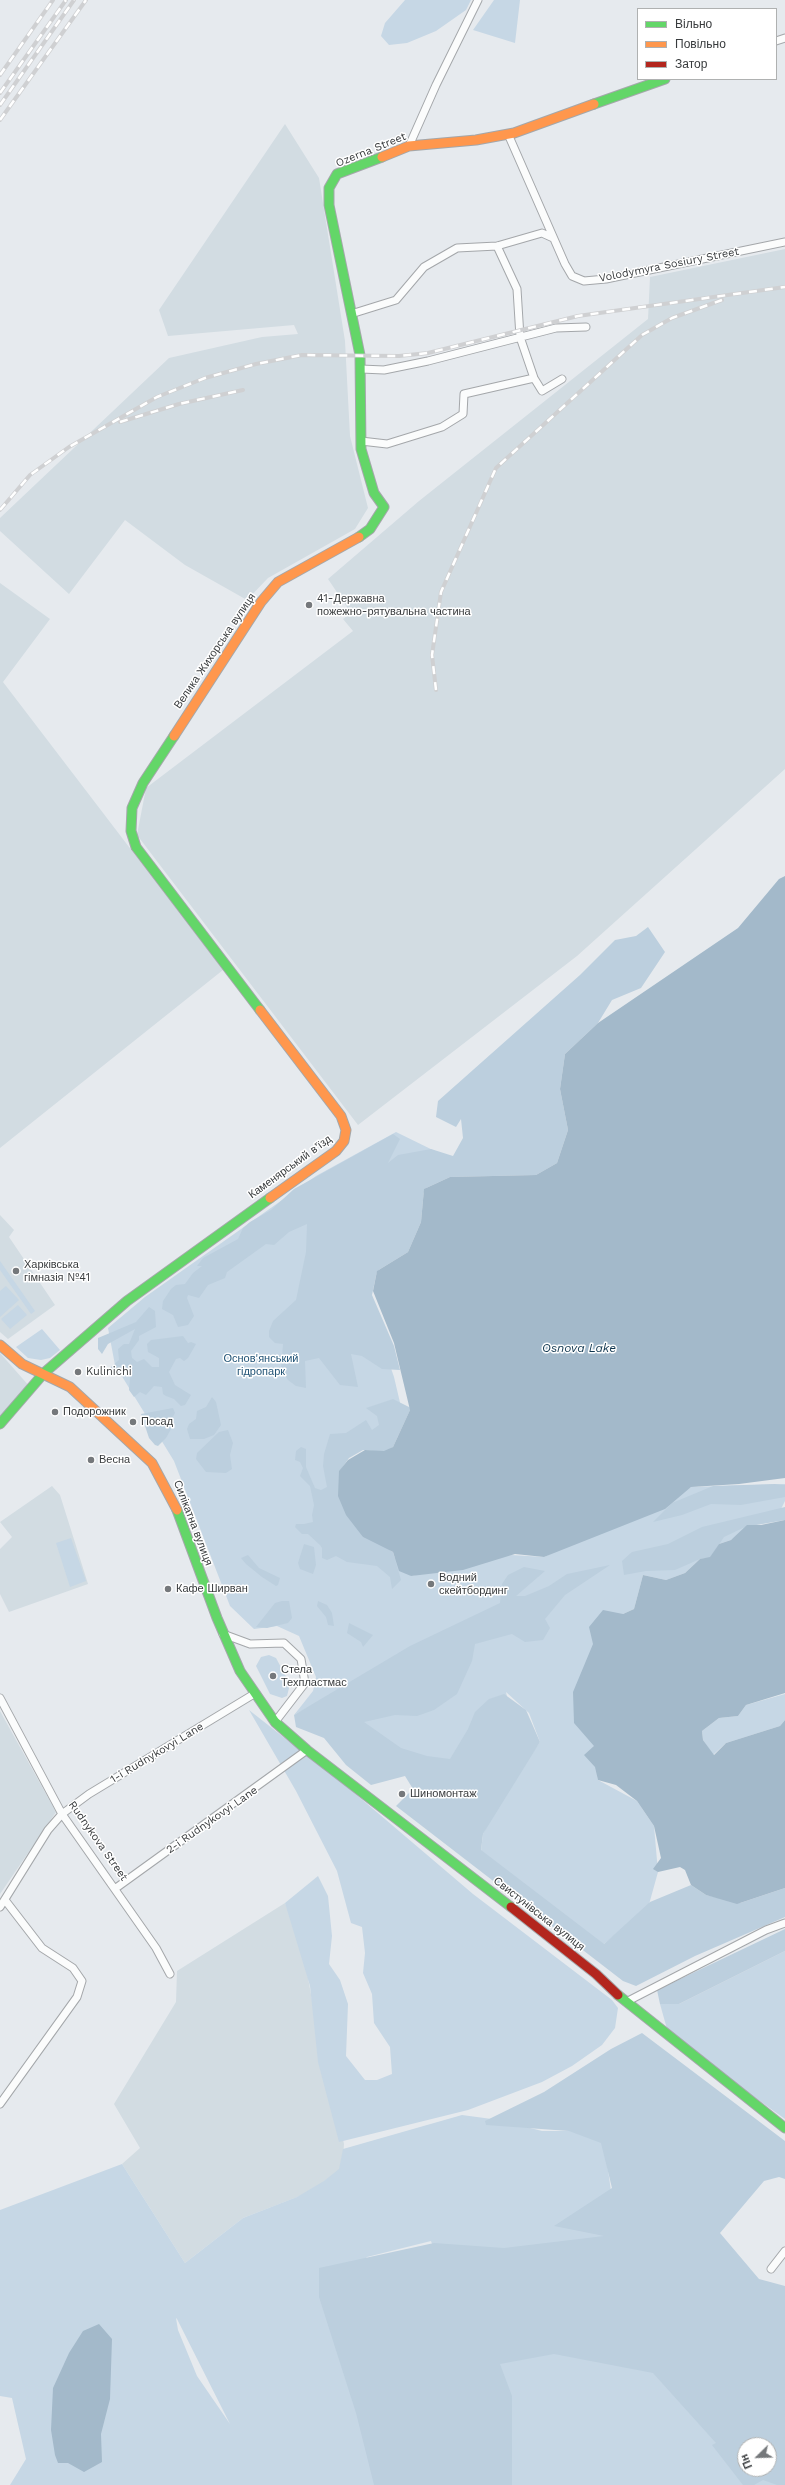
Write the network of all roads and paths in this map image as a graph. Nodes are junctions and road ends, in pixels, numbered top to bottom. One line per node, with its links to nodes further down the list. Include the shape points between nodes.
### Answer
1 (478, 0): 4 (street, via 436,85)
2 (662, 80): 3 (street)
3 (508, 134): 4 (street, Ozerna Street, via 476,140); 5 (street)
4 (410, 146): 8 (street, Ozerna Street, via 337,174 329,188 329,204)
5 (553, 238): 6 (street, Volodymyra Sosiury Street, via 572,276 584,281 606,279); 7 (street, via 542,233)
6 (785, 242)
7 (497, 246): 8 (street, via 457,248 424,267 396,300); 10 (street, via 517,289)
8 (351, 314): 11 (street, Ozerna Street)
9 (586, 327): 10 (street, via 556,328)
10 (520, 337): 11 (street, via 414,364 384,370); 12 (street)
11 (361, 369): 14 (street, Ozerna Street)
12 (534, 378): 13 (street, via 542,391); 14 (street, via 464,394 463,414 442,427 387,444)
13 (562, 379)
14 (361, 441): 15 (street, Ozerna Street, via 374,493)
15 (384, 507): 16 (street, Велика Жихорська вулиця, via 370,529 360,537 278,582 261,602 143,783 132,808)
16 (131, 831): 18 (street, Каменярський в’їзд, via 136,847 341,1116 346,1130 344,1141 336,1151 127,1301)
17 (0, 1345): 18 (street, Силікатна вулиця, via 22,1364)
18 (44, 1373): 19 (street); 20 (street, Силікатна вулиця, via 70,1387 152,1463 173,1500)
19 (0, 1424)
20 (223, 1634): 21 (street, Силікатна вулиця); 23 (street, via 250,1644 284,1643 301,1659 305,1683)
21 (254, 1694): 23 (street, Силікатна вулиця); 25 (street, 1-i Rudnykovyi Lane, via 96,1790)
22 (0, 1698): 25 (street, Rudnykova Street)
23 (275, 1722): 24 (street, Свистунівська вулиця)
24 (307, 1750): 26 (street, 2-i Rudnykovyi Lane); 31 (street, Свистунівська вулиця, via 377,1802)
25 (62, 1814): 26 (street, Rudnykova Street); 27 (street, 1-i Rudnykovyi Lane, via 48,1830)
26 (116, 1888): 30 (street, Rudnykova Street)
27 (5, 1900): 28 (street, 1-i Rudnykovyi Lane); 32 (street, via 42,1948 74,1968 82,1981 77,1997)
28 (0, 1907)
29 (785, 1923): 31 (street, via 766,1930)
30 (170, 1974)
31 (626, 2002): 33 (street, Свистунівська вулиця)
32 (0, 2104)
33 (785, 2128)
34 (785, 2251): 35 (street)
35 (770, 2269)

